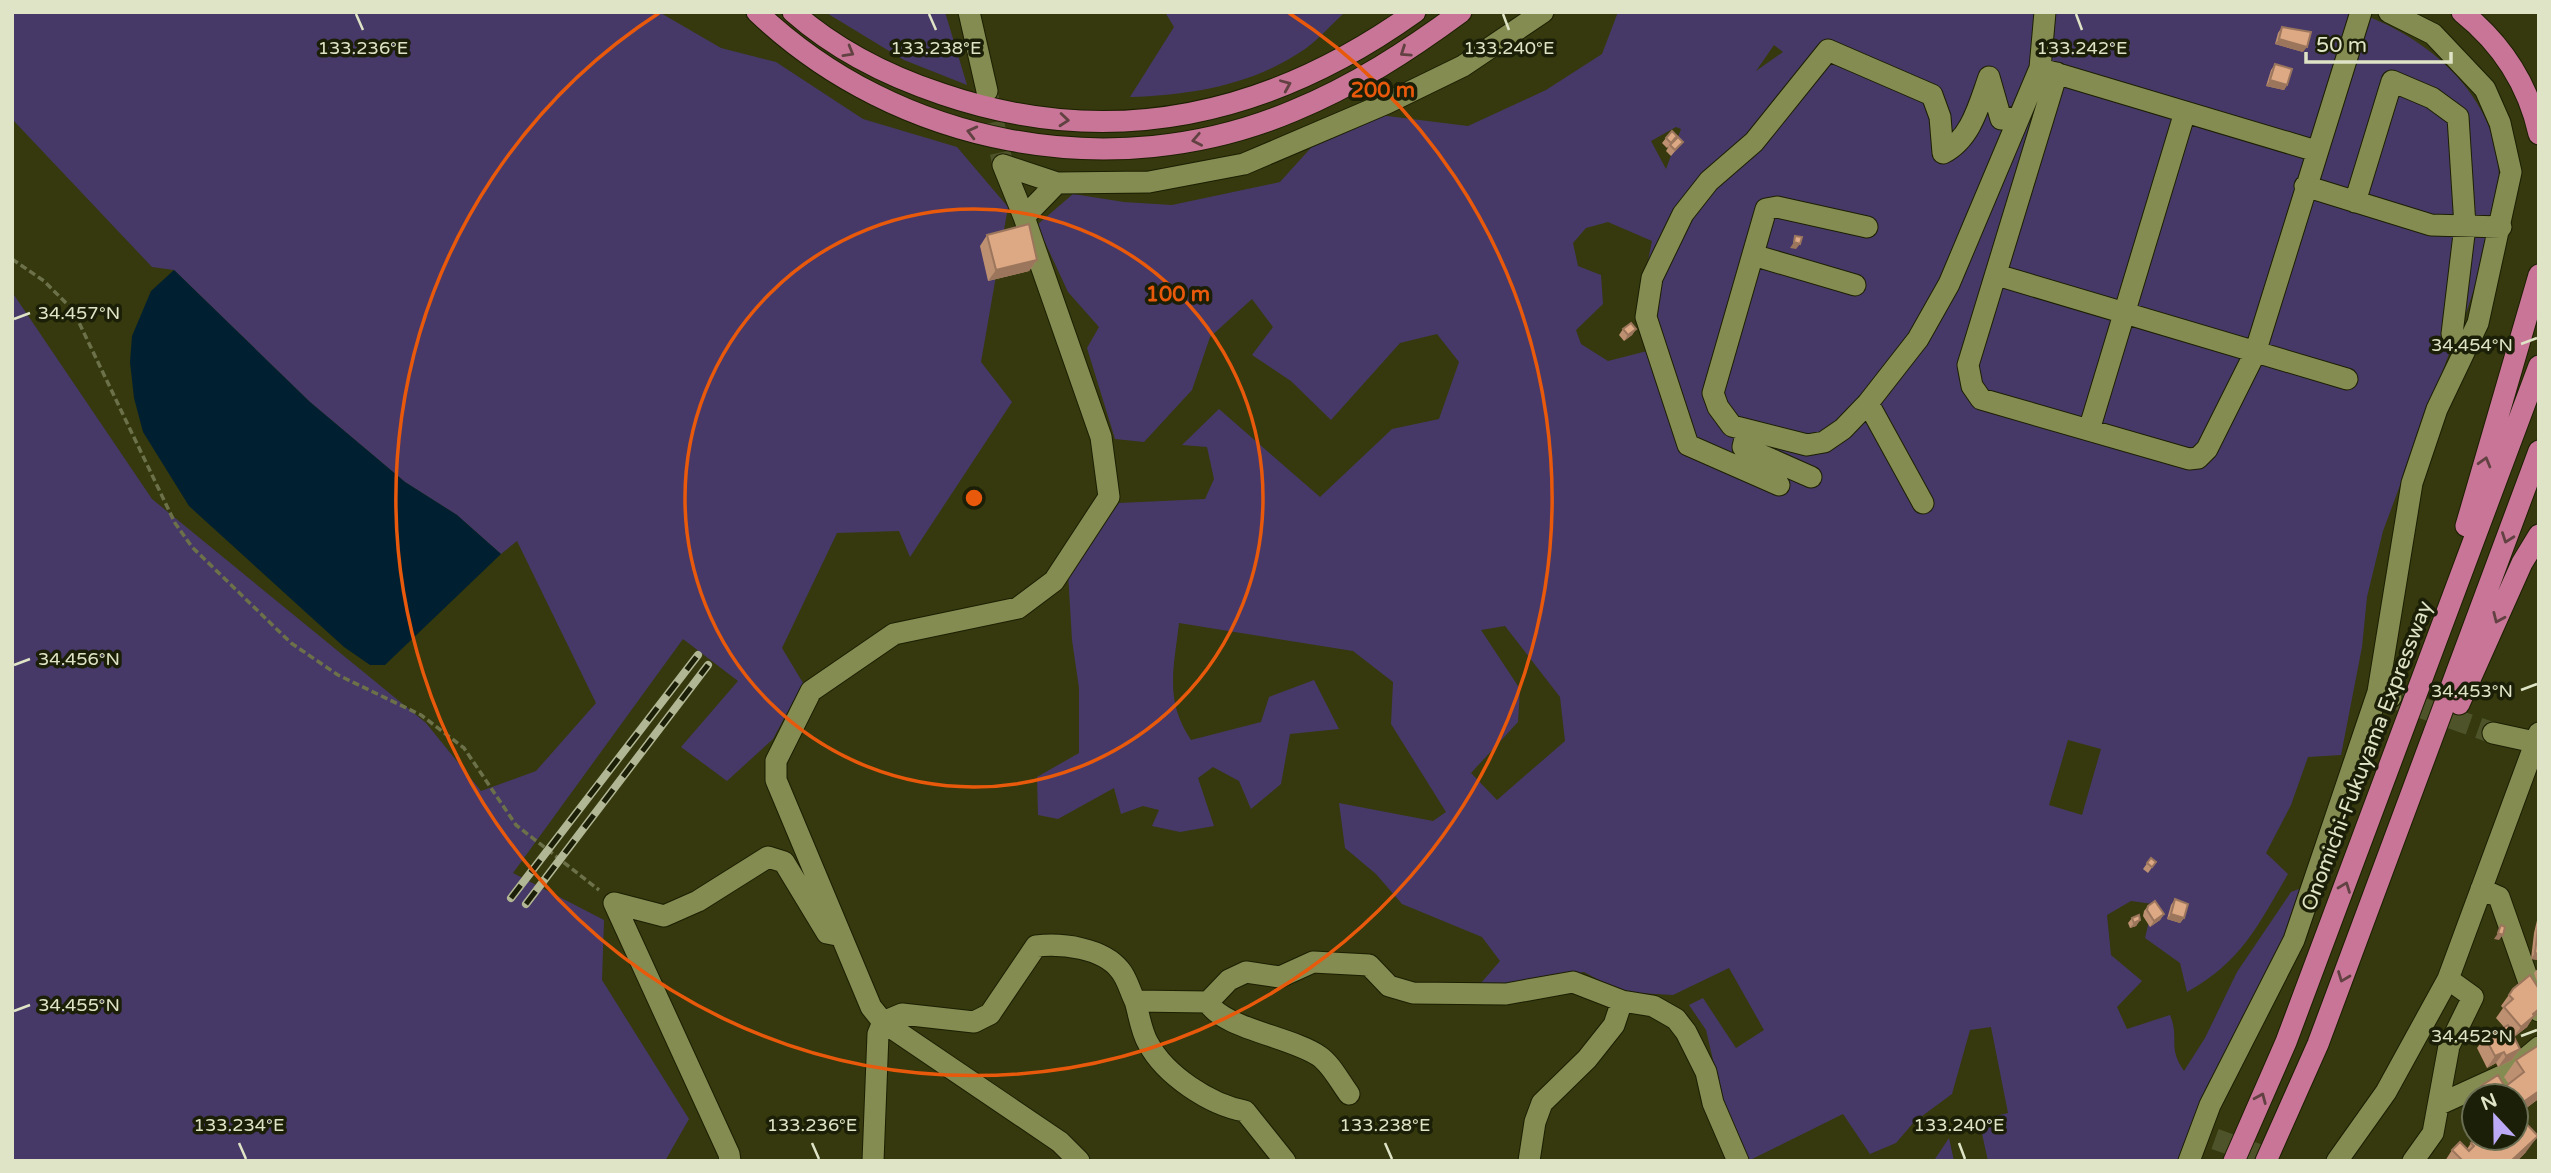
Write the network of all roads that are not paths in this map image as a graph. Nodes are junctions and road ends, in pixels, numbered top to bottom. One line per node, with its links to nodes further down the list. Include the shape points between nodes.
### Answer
1 (757, 12): 5 (highway, one-way to 1, via 1378,68 1291,112 1198,141 1106,150 1009,142 914,114 828,70)
2 (793, 12): 4 (highway, one-way to 4, via 840,47 921,88 1013,114 1106,123 1158,120 1234,104 1335,63)
3 (969, 12): 12 (street)
4 (1415, 12)
5 (1461, 12)
6 (1543, 12): 17 (street, via 1463,66 1244,164 1149,182)
7 (2045, 12): 11 (street)
8 (2361, 12): 16 (street)
9 (2389, 12): 23 (street, via 2433,34 2485,89 2500,122 2511,172)
10 (2462, 12): 15 (highway, via 2515,68)
11 (2049, 71): 13 (street); 14 (street); 25 (street)
12 (987, 91)
13 (2185, 112): 16 (street); 28 (street)
14 (2019, 117): 33 (street, via 1950,284 1918,339); 38 (street, via 2001,119 1989,77 1974,119 1955,146 1943,152 1940,117 1932,95 1828,50 1754,142 1709,181 1683,214 1652,278 1646,317 1688,445)
15 (2539, 134)
16 (2316, 151): 18 (street)
17 (1057, 183): 20 (street); 20 (street, via 1003,165)
18 (2305, 186): 19 (street); 30 (street)
19 (2355, 202): 21 (street, via 2431,225); 21 (street, via 2392,81 2432,98 2458,117)
20 (1024, 217): 46 (street, via 1101,437 1109,497 1054,581 1018,608 894,634 811,691 776,761 776,780)
21 (2465, 226): 23 (street); 29 (street)
22 (1867, 227): 24 (street, via 1777,207 1766,209)
23 (2501, 227): 62 (street, via 2478,323 2437,409 2412,483 2385,695 2294,940 2210,1105 2207,1136)
24 (1753, 255): 27 (street); 34 (street, via 1713,393 1732,426)
25 (1997, 275): 28 (street); 35 (street, via 1968,365 1972,386 1982,399)
26 (2539, 275): 41 (highway, one-way to 26)
27 (1855, 285)
28 (2124, 315): 30 (street); 35 (street)
29 (2452, 334)
30 (2255, 353): 32 (street); 35 (street, via 2207,449 2198,458)
31 (2539, 366): 41 (highway, Onomichi-Fukuyama Expressway)
32 (2347, 379)
33 (1868, 403): 34 (street, via 1824,442 1807,445); 39 (street)
34 (1747, 430): 37 (street, via 1744,447)
35 (2089, 430)
36 (2539, 451): 44 (highway, one-way to 44)
37 (1811, 477)
38 (1779, 485)
39 (1923, 503)
40 (2539, 535): 44 (highway, one-way to 44)
41 (2418, 692): 63 (highway, Onomichi-Fukuyama Expressway, one-way to 41, via 2286,1042)
42 (2493, 733): 43 (street)
43 (2538, 740): 45 (street)
44 (2403, 822): 64 (highway, one-way to 64, via 2318,1044)
45 (2481, 890): 47 (street); 51 (street, via 2499,897)
46 (842, 936): 52 (street); 56 (street, via 827,933 784,862 768,857 698,901 664,916 614,903)
47 (2448, 979): 55 (street, via 2473,997 2449,1046); 65 (street, via 2386,1092)
48 (1135, 1001): 50 (street); 52 (street, via 1122,971 1108,958 1044,945 1028,955 990,1014 974,1021 902,1014); 59 (street, via 1148,1044 1175,1073 1205,1099 1245,1111)
49 (1622, 1001): 50 (street, via 1573,982 1506,994 1413,993 1389,986 1368,965 1312,962 1280,977 1246,972 1229,980); 60 (street, via 1614,1025 1542,1103); 61 (street, via 1653,1006 1676,1019 1686,1032 1706,1072 1713,1103)
50 (1208, 1002): 54 (street, via 1222,1017 1296,1043 1321,1057)
51 (2539, 1011)
52 (883, 1022): 57 (street, via 878,1034); 58 (street, via 1060,1142)
53 (2539, 1047): 55 (street, via 2508,1073)
54 (1349, 1094)
55 (2440, 1104): 66 (street, via 2433,1133)
56 (730, 1161)
57 (873, 1161)
58 (1079, 1161)
59 (1285, 1161)
60 (1530, 1161)
61 (1738, 1161)
62 (2189, 1161)
63 (2234, 1161)
64 (2266, 1161)
65 (2337, 1161)
66 (2413, 1161)

